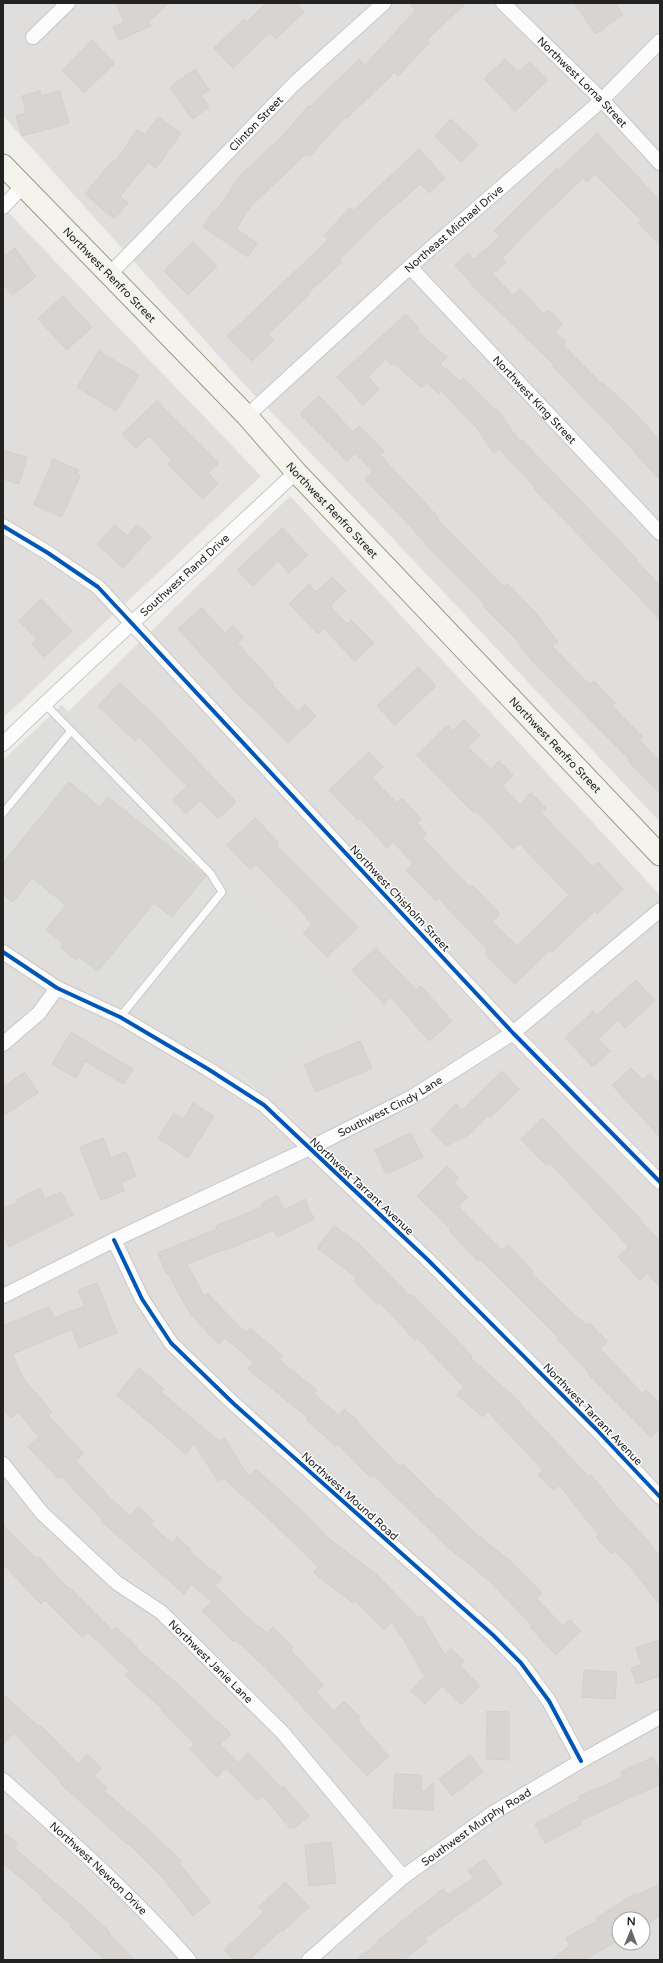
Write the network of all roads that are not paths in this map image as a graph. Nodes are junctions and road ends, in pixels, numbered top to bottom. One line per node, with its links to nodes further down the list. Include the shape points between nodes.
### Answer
1 (68, 3): 4 (street)
2 (384, 3): 12 (street, Clinton Street, via 294,84)
3 (503, 3): 6 (street, Northwest Lorna Street)
4 (33, 37)
5 (660, 42): 6 (street, Northeast Michael Drive)
6 (602, 100): 7 (street, Northwest Lorna Street); 11 (street, Northeast Michael Drive)
7 (660, 163)
8 (3, 165): 9 (main road, Northwest Renfro Street)
9 (23, 186): 10 (street); 12 (main road, Northwest Renfro Street)
10 (3, 207)
11 (410, 267): 13 (street, Northeast Michael Drive); 16 (street, Northwest King Street)
12 (109, 275): 13 (main road, Northwest Renfro Street)
13 (247, 416): 14 (main road, Northwest Renfro Street)
14 (296, 472): 17 (street, Southwest Rand Drive); 22 (main road, Northwest Renfro Street)
15 (3, 526): 17 (street, Northwest Chisholm Street, via 98,586)
16 (660, 533)
17 (131, 623): 18 (street, Southwest Rand Drive); 27 (street, Northwest Chisholm Street)
18 (44, 704): 19 (lane); 20 (street, Southwest Rand Drive)
19 (71, 731): 21 (lane); 26 (lane, via 211,874 222,892)
20 (3, 744)
21 (3, 813)
22 (660, 855)
23 (660, 910): 27 (street, Southwest Cindy Lane)
24 (3, 952): 25 (street, Northwest Tarrant Avenue)
25 (57, 988): 26 (street, Northwest Tarrant Avenue); 28 (street, via 39,1013)
26 (120, 1017): 29 (street, Northwest Tarrant Avenue, via 264,1105)
27 (513, 1033): 29 (street, Southwest Cindy Lane, via 412,1097); 30 (street, Northwest Chisholm Street)
28 (3, 1044)
29 (310, 1148): 31 (street, Southwest Cindy Lane); 34 (street, Northwest Tarrant Avenue, via 428,1260)
30 (660, 1182)
31 (114, 1240): 32 (street, Southwest Cindy Lane); 36 (street, Northwest Mound Road, via 142,1299 172,1343 234,1404 521,1663 549,1701)
32 (3, 1296)
33 (3, 1464): 38 (street, Northwest Janie Lane, via 42,1513 117,1583 162,1612 283,1733)
34 (660, 1496)
35 (660, 1717): 36 (street, Southwest Murphy Road)
36 (581, 1760): 38 (street, Southwest Murphy Road, via 494,1813)
37 (3, 1780): 39 (street, Northwest Newton Drive, via 96,1863 161,1927)
38 (403, 1877): 40 (street, Southwest Murphy Road)
39 (189, 1960)
40 (309, 1960)

